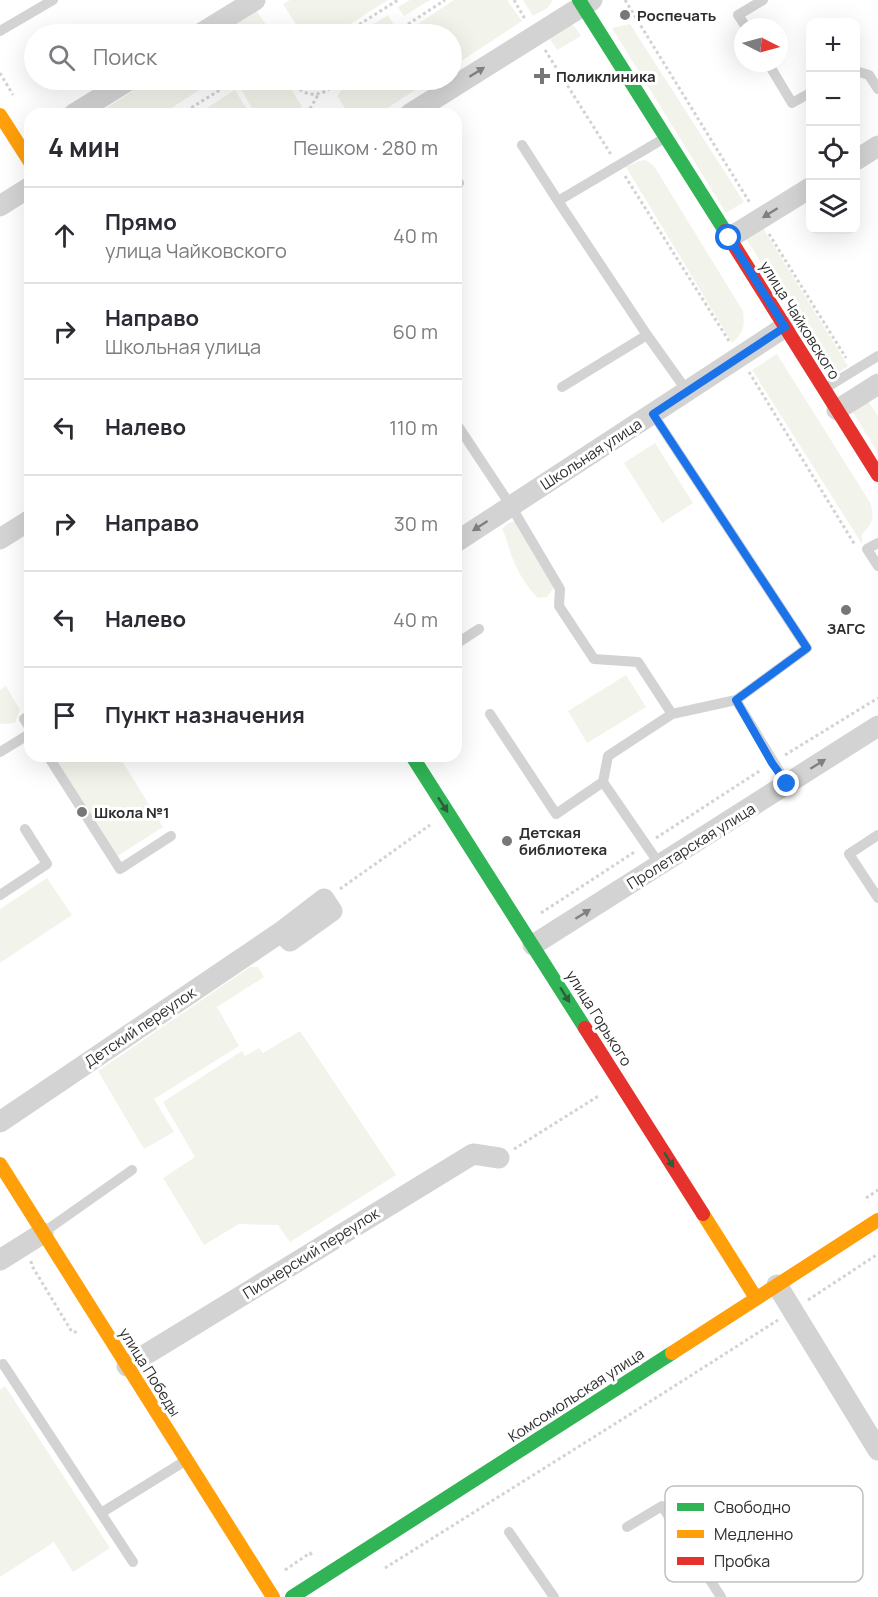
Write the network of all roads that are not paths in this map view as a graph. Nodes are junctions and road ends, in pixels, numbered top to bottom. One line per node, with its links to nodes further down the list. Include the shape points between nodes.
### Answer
1 (53, 0): 7 (lane)
2 (255, 0): 6 (street)
3 (763, 0): 5 (lane, via 738,15)
4 (584, 2): 10 (street, one-way to 4); 18 (street, улица Чайковского)
5 (740, 18)
6 (216, 24)
7 (0, 31)
8 (773, 72): 14 (lane, via 792,104)
9 (858, 72): 11 (lane, via 869,75)
10 (462, 82)
11 (878, 88)
12 (113, 90): 15 (street)
13 (449, 90): 16 (street, one-way to 13)
14 (806, 95)
15 (84, 108)
16 (420, 108)
17 (0, 115): 20 (street)
18 (665, 137): 25 (lane); 27 (street, улица Чайковского)
19 (522, 145): 25 (lane)
20 (24, 146)
21 (878, 146): 22 (street)
22 (860, 157)
23 (806, 190): 27 (street, one-way to 27)
24 (24, 191): 26 (street)
25 (558, 201): 29 (lane)
26 (0, 206)
27 (729, 238): 28 (street, улица Чайковского)
28 (785, 327): 33 (street, улица Чайковского); 34 (street, Школьная улица)
29 (647, 334): 32 (lane); 34 (lane)
30 (878, 356): 33 (lane)
31 (878, 384): 35 (street)
32 (562, 387)
33 (824, 389): 35 (street, улица Чайковского)
34 (687, 391): 36 (street, Школьная улица)
35 (837, 410): 38 (street, улица Чайковского)
36 (653, 414): 39 (street, Школьная улица); 47 (lane, via 807,648)
37 (462, 432): 39 (lane)
38 (878, 475)
39 (511, 506): 41 (street, Школьная улица, one-way to 41); 49 (lane, via 560,589 559,606 594,659 638,662)
40 (24, 524): 42 (street)
41 (462, 538)
42 (0, 539)
43 (878, 543): 44 (lane, via 867,549)
44 (878, 566)
45 (479, 629): 46 (lane)
46 (462, 640)
47 (736, 700): 49 (lane); 56 (lane)
48 (490, 714): 55 (lane, via 556,814)
49 (672, 714): 55 (lane, via 608,756)
50 (878, 726): 56 (street, Пролетарская улица, one-way to 50)
51 (24, 736): 52 (lane)
52 (0, 752)
53 (52, 762): 59 (lane, via 120,869)
54 (416, 762): 64 (street, улица Горького, one-way to 64)
55 (603, 782): 60 (lane)
56 (787, 784): 60 (street, Пролетарская улица)
57 (25, 829): 61 (lane, via 47,864)
58 (878, 835): 62 (lane, via 849,854)
59 (171, 836)
60 (660, 865): 64 (street, Пролетарская улица, one-way to 60)
61 (0, 895)
62 (878, 898)
63 (324, 899): 65 (street, Детский переулок, via 332,911 290,941 281,932)
64 (534, 945): 73 (street, улица Горького, one-way to 73)
65 (0, 1122)
66 (500, 1158): 75 (street, Пионерский переулок, via 473,1154)
67 (0, 1164): 70 (street, улица Победы)
68 (132, 1170): 70 (lane)
69 (878, 1220): 72 (street, Комсомольская улица)
70 (43, 1233): 71 (street); 75 (street, улица Победы)
71 (0, 1260)
72 (777, 1285): 73 (street, Комсомольская улица); 76 (street)
73 (756, 1298): 85 (street, Комсомольская улица)
74 (1, 1363): 79 (lane)
75 (127, 1366): 77 (street, улица Победы)
76 (878, 1450)
77 (187, 1460): 79 (lane); 84 (street, улица Победы)
78 (665, 1511): 80 (lane, via 662,1506)
79 (101, 1513): 82 (lane)
80 (627, 1527)
81 (509, 1532): 86 (lane)
82 (133, 1562)
83 (711, 1582): 87 (lane)
84 (273, 1597)
85 (292, 1597)
86 (554, 1597)
87 (721, 1597)

